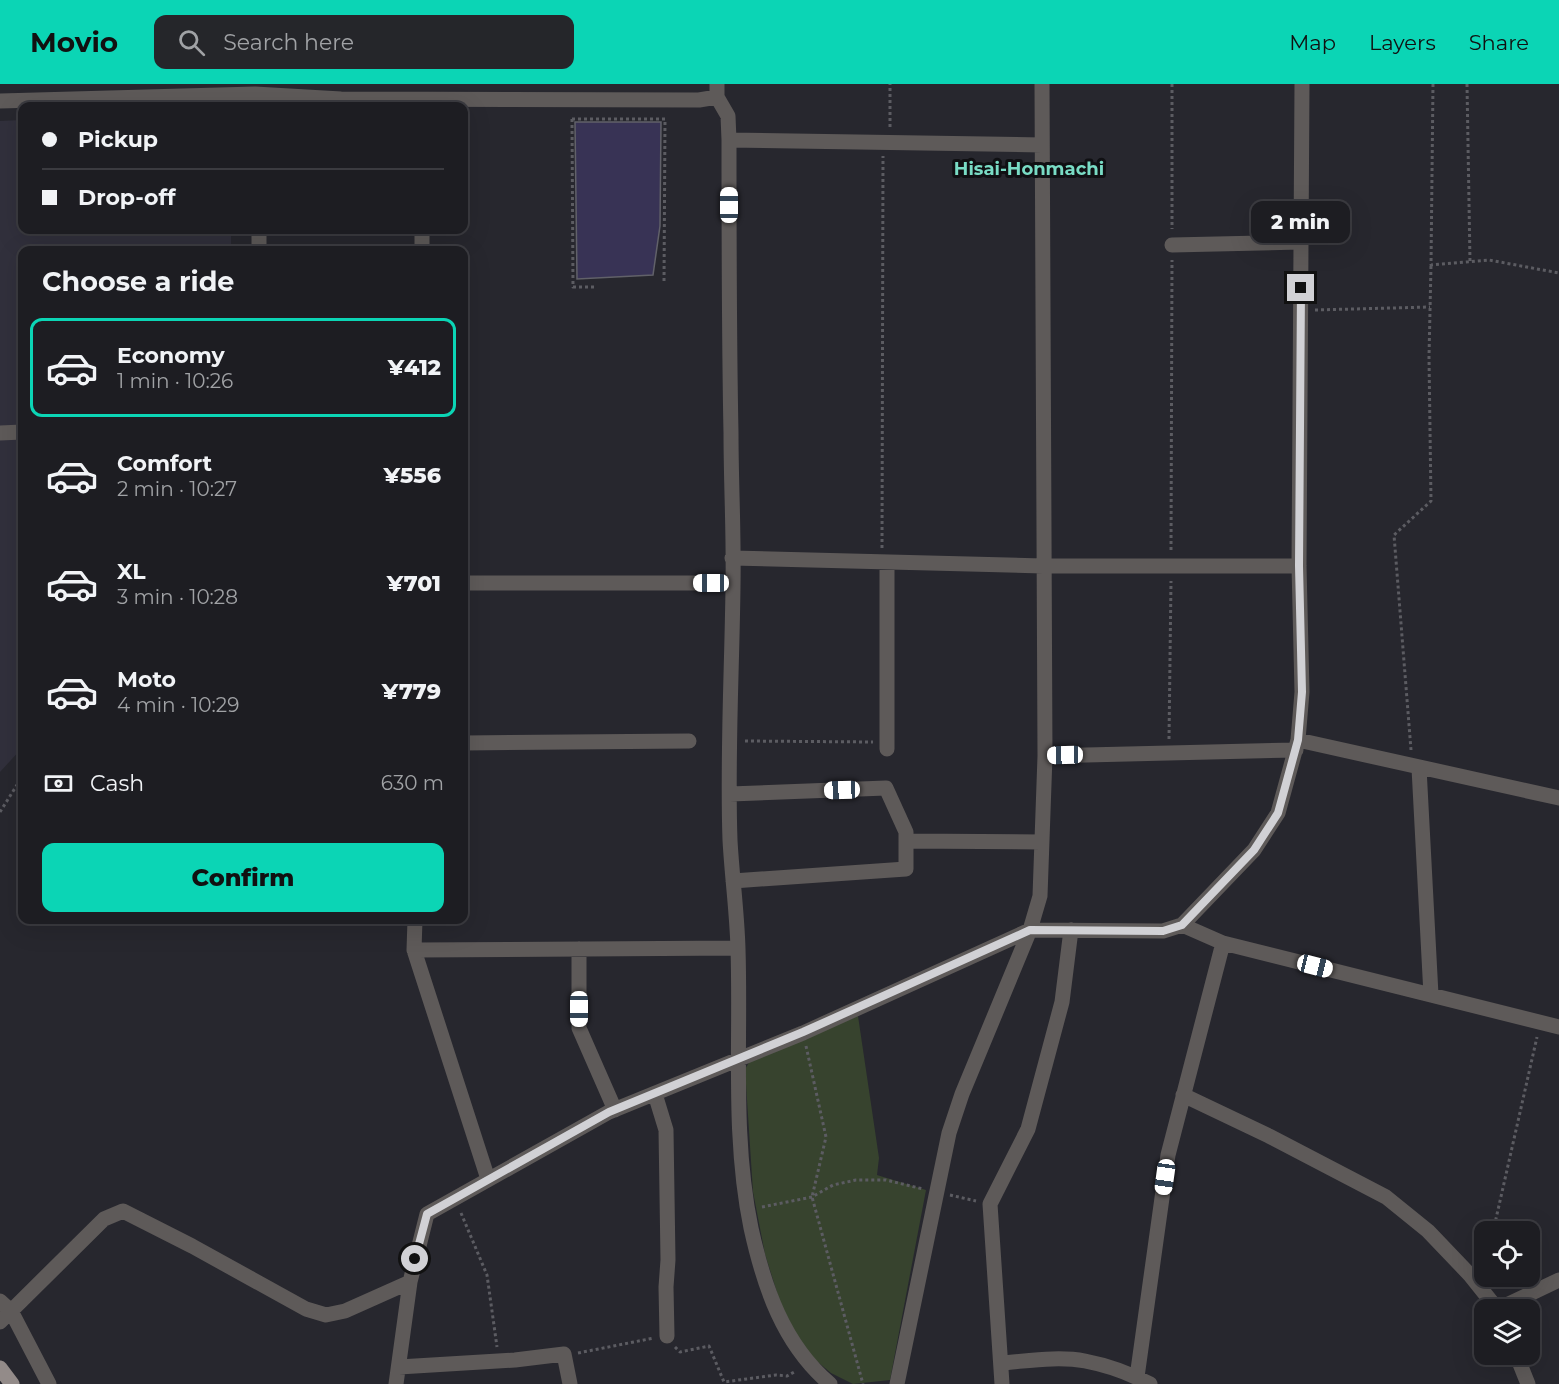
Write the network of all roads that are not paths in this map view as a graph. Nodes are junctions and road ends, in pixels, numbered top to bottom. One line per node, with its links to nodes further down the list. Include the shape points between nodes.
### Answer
1 (1042, 84): 12 (street)
2 (1302, 84): 13 (street)
3 (368, 91): 8 (street); 9 (street)
4 (717, 91): 10 (street, via 699,100); 11 (street, via 728,116)
5 (255, 100): 6 (street); 7 (street)
6 (0, 101)
7 (312, 102)
8 (343, 102)
9 (417, 102)
10 (459, 102)
11 (729, 140): 12 (street); 17 (street)
12 (1042, 145): 19 (street)
13 (1301, 242): 14 (street); 20 (street)
14 (1172, 246)
15 (18, 432): 16 (street)
16 (0, 433)
17 (732, 558): 18 (street); 22 (street)
18 (885, 562): 19 (street); 25 (street)
19 (1043, 566): 20 (street); 27 (street)
20 (1299, 566): 26 (street, via 1302,692)
21 (468, 583): 22 (street)
22 (733, 583): 29 (street)
23 (689, 741): 24 (street)
24 (468, 743)
25 (887, 745)
26 (1297, 745): 27 (street); 28 (street); 35 (street, via 1278,813 1254,850)
27 (1045, 756): 32 (street)
28 (1416, 767): 30 (street); 42 (street)
29 (730, 794): 31 (street, via 886,788 906,832); 33 (street)
30 (1559, 798)
31 (906, 841): 32 (street); 33 (street, via 906,869)
32 (1042, 842): 36 (street, via 1040,896)
33 (733, 880): 39 (street)
34 (416, 924): 41 (street)
35 (1182, 925): 37 (street, via 1163,931); 38 (street)
36 (1030, 930): 37 (street); 44 (street); 65 (street, via 949,1133)
37 (1071, 930): 55 (street, via 1062,1002 1028,1129 990,1204)
38 (1223, 943): 42 (street); 46 (street)
39 (738, 948): 40 (street); 44 (street)
40 (579, 949): 41 (street); 47 (street, via 579,1028)
41 (414, 950): 48 (street)
42 (1431, 995): 43 (street)
43 (1559, 1027)
44 (738, 1059): 45 (street); 64 (street, via 743,1164 752,1231 776,1312 809,1365)
45 (655, 1094): 47 (street); 54 (street, via 666,1130)
46 (1183, 1095): 51 (street, via 1386,1197 1428,1232); 59 (street, via 1168,1155)
47 (615, 1110): 48 (street)
48 (488, 1179): 50 (street, via 427,1214)
49 (1559, 1280): 52 (street)
50 (410, 1282): 53 (street, via 345,1311 326,1315 306,1309 123,1211 104,1219); 57 (street)
51 (1490, 1299)
52 (1519, 1299)
53 (4, 1311): 61 (street)
54 (667, 1336)
55 (1001, 1363): 59 (street, via 1084,1360); 66 (street)
56 (1520, 1365): 67 (street)
57 (399, 1366): 62 (street); 63 (street, via 564,1354)
58 (0, 1368): 60 (main road)
59 (1144, 1380)
60 (12, 1384)
61 (49, 1384)
62 (396, 1384)
63 (570, 1384)
64 (830, 1384)
65 (897, 1384)
66 (1002, 1384)
67 (1528, 1384)

